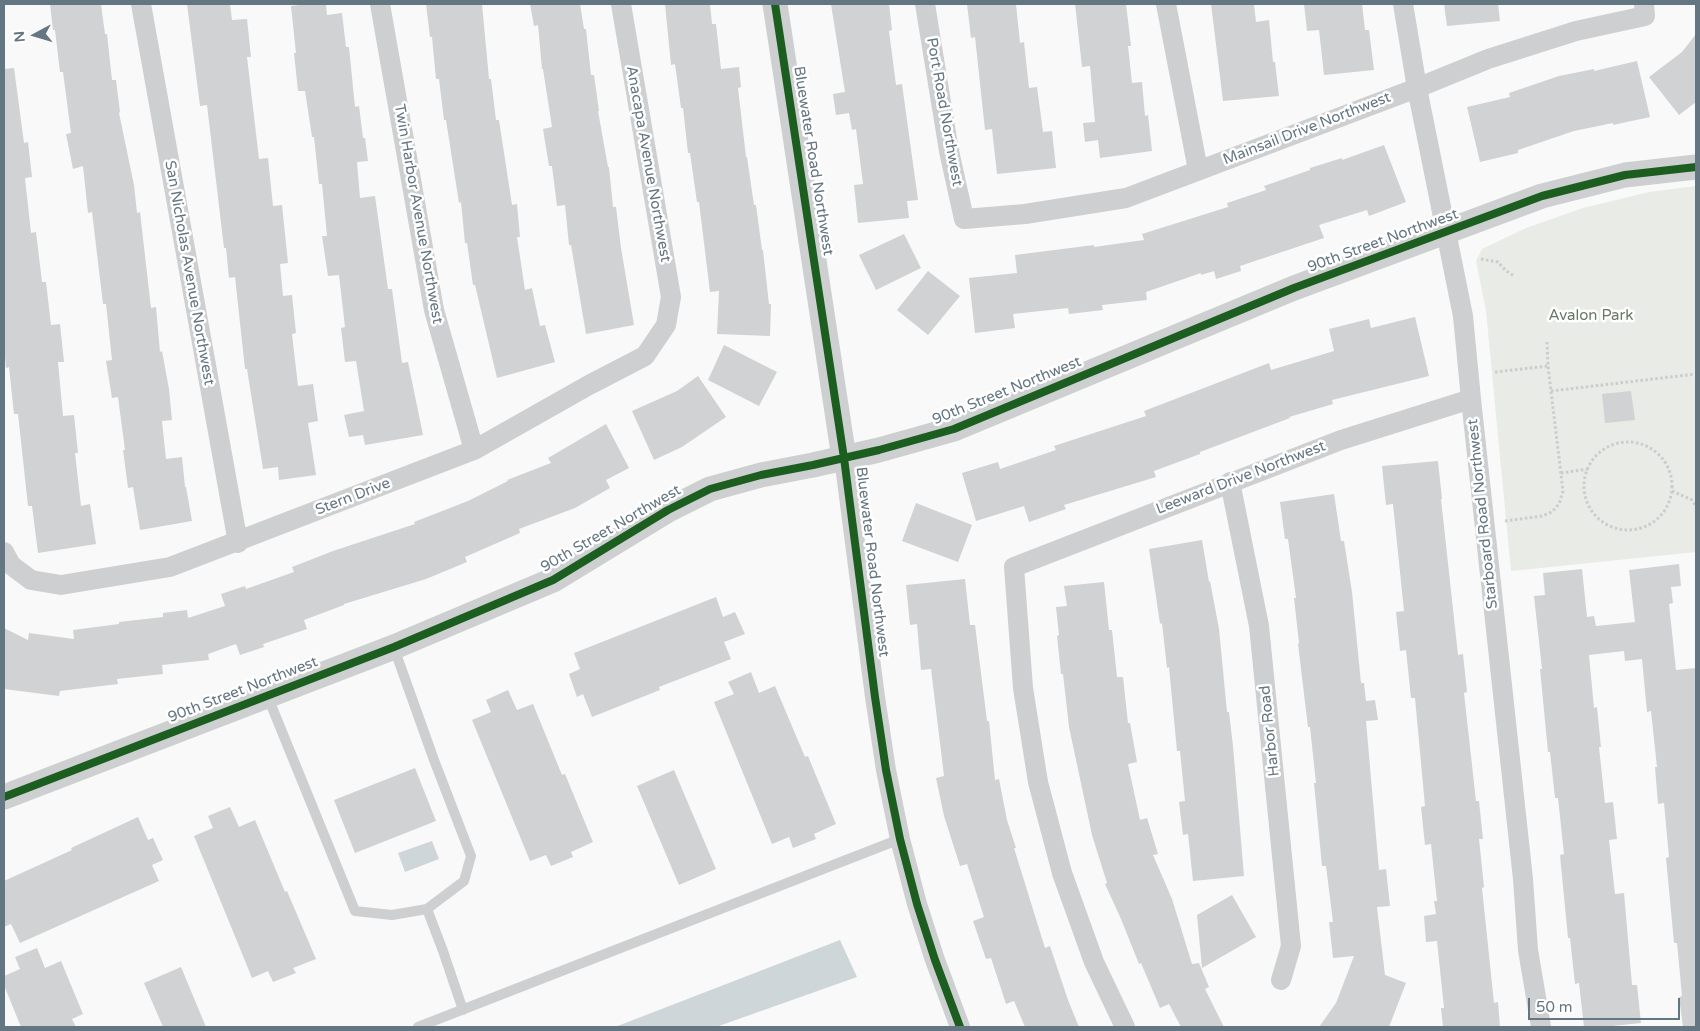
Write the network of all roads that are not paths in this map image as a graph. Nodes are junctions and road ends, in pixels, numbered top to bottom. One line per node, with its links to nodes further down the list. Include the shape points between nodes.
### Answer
1 (141, 4): 19 (street, San Nicholas Avenue Northwest)
2 (380, 4): 16 (street, Twin Harbor Avenue Northwest, via 434,310)
3 (621, 4): 14 (street, Anacapa Avenue Northwest, via 671,297)
4 (775, 4): 17 (street, Bluewater Road Northwest)
5 (925, 4): 12 (street, Port Road Northwest, via 949,151)
6 (1166, 4): 11 (street)
7 (1404, 4): 9 (street, Starboard Road Northwest)
8 (1645, 10): 9 (street, Mainsail Drive Northwest, via 1530,44)
9 (1417, 88): 11 (street, Mainsail Drive Northwest); 13 (street, Starboard Road Northwest)
10 (1696, 167): 13 (street, 90th Street Northwest, via 1625,175 1542,196)
11 (1198, 170): 12 (street, Mainsail Drive Northwest, via 1126,198 1025,214)
12 (964, 219)
13 (1446, 232): 15 (street, Starboard Road Northwest, via 1463,316); 17 (street, 90th Street Northwest, via 1294,288 954,429)
14 (666, 325): 16 (street, Stern Drive, via 644,356)
15 (1470, 399): 18 (street, Leeward Drive Northwest, via 1341,440); 31 (street, Starboard Road Northwest, via 1522,869 1528,950)
16 (474, 450): 19 (street, Stern Drive)
17 (844, 458): 21 (street, 90th Street Northwest, via 761,475 710,490 668,510 553,580); 24 (street, Bluewater Road Northwest, via 875,697)
18 (1230, 482): 26 (street, Harbor Road, via 1259,626 1291,946); 30 (street, Leeward Drive Northwest, via 1014,567 1023,688 1038,782 1062,873 1094,962)
19 (238, 543): 20 (street, Stern Drive, via 170,567 61,585 30,580)
20 (7, 558)
21 (394, 647): 22 (street, 90th Street Northwest); 25 (lane, via 471,856 464,882)
22 (267, 695): 23 (street, 90th Street Northwest); 25 (lane, via 355,911 392,914)
23 (4, 797)
24 (900, 839): 27 (lane); 29 (street, Bluewater Road Northwest, via 934,960)
25 (427, 909): 27 (lane)
26 (1281, 980)
27 (463, 1010): 28 (lane)
28 (418, 1027)
29 (960, 1027)
30 (1125, 1027)
31 (1541, 1027)

